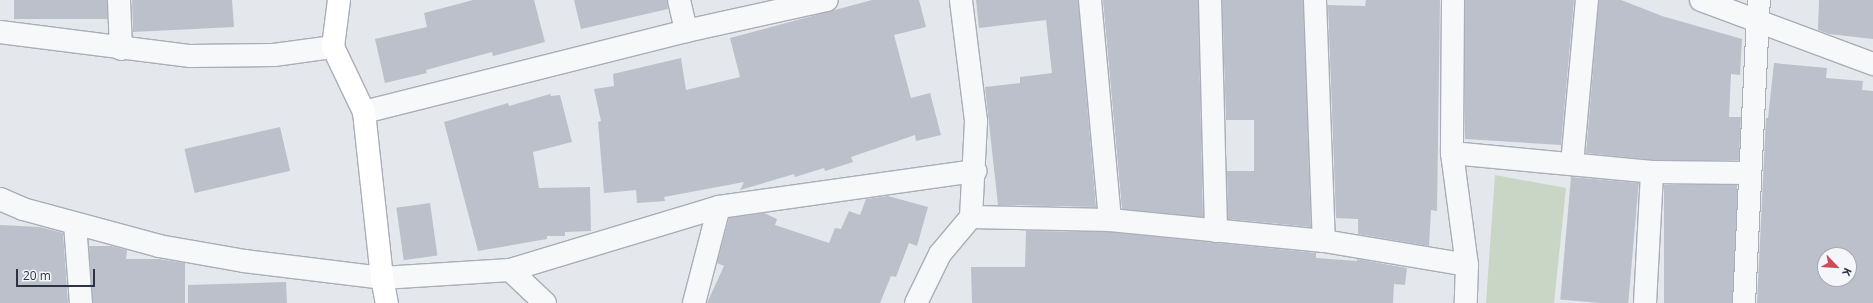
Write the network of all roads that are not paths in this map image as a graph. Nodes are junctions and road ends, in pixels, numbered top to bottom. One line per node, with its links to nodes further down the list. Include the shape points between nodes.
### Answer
1 (119, 0): 16 (street)
2 (339, 0): 15 (street)
3 (679, 0): 13 (street)
4 (827, 0): 13 (street)
5 (961, 0): 21 (street, via 976,121)
6 (1090, 0): 27 (street)
7 (1210, 0): 29 (street)
8 (1315, 0): 30 (street)
9 (1453, 0): 19 (street)
10 (1587, 0): 20 (street)
11 (1701, 0): 12 (street)
12 (1758, 10): 17 (street); 23 (street)
13 (686, 31): 18 (street)
14 (0, 32): 16 (street)
15 (333, 46): 16 (street, via 266,55 190,56); 18 (street)
16 (121, 49)
17 (1873, 64)
18 (364, 112): 33 (street)
19 (1452, 153): 20 (street); 31 (street)
20 (1572, 164): 22 (street)
21 (975, 171): 25 (street); 26 (street)
22 (1652, 172): 23 (street); 40 (street)
23 (1750, 173): 41 (street)
24 (0, 199): 28 (street)
25 (719, 207): 32 (street); 37 (street)
26 (971, 217): 27 (street); 38 (street, via 940,254)
27 (1110, 220): 29 (street)
28 (75, 224): 33 (street, via 159,246 244,261); 34 (street)
29 (1216, 231): 30 (street)
30 (1324, 241): 31 (street)
31 (1467, 265): 39 (street)
32 (510, 270): 33 (street); 36 (street)
33 (382, 278): 35 (street)
34 (81, 303)
35 (387, 303)
36 (545, 303)
37 (694, 303)
38 (916, 303)
39 (1466, 303)
40 (1645, 303)
41 (1744, 303)

